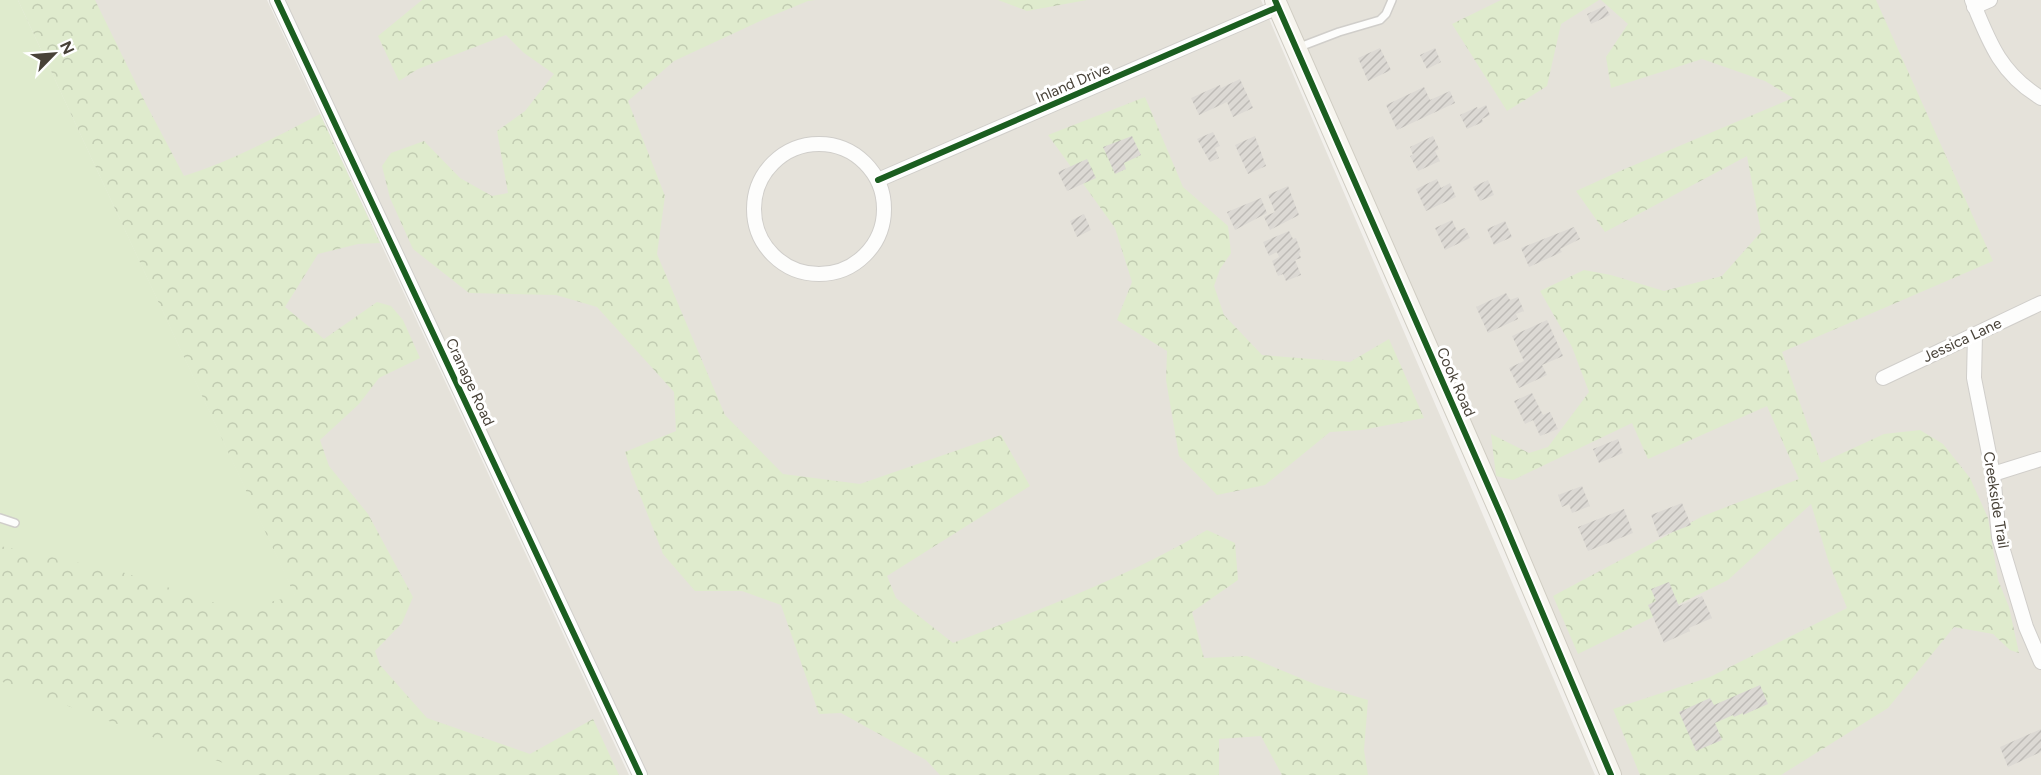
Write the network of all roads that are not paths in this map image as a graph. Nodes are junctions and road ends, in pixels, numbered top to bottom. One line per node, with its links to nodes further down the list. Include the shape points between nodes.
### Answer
1 (277, 0): 17 (street, Cranage Road)
2 (1392, 0): 6 (lane, via 1380,20)
3 (1990, 0): 4 (street)
4 (1973, 3): 7 (street, via 1989,42 2010,74)
5 (1276, 4): 6 (street, Cook Road); 8 (street, Inland Drive)
6 (1296, 48): 18 (street, Cook Road)
7 (2041, 98)
8 (878, 180): 8 (street, via 865,162 830,144 807,144 778,158 757,187 756,224 765,245 789,267 811,274 847,268 865,255 883,224 884,201)
9 (2041, 303): 10 (street, Jessica Lane)
10 (1975, 334): 11 (street, Jessica Lane); 13 (street, Creekside Trail, via 1974,378)
11 (1883, 378)
12 (2041, 459): 13 (street)
13 (1993, 474): 16 (street, Creekside Trail, via 1999,537 2026,627)
14 (0, 518): 15 (lane)
15 (15, 523)
16 (2041, 662)
17 (640, 775)
18 (1611, 775)

